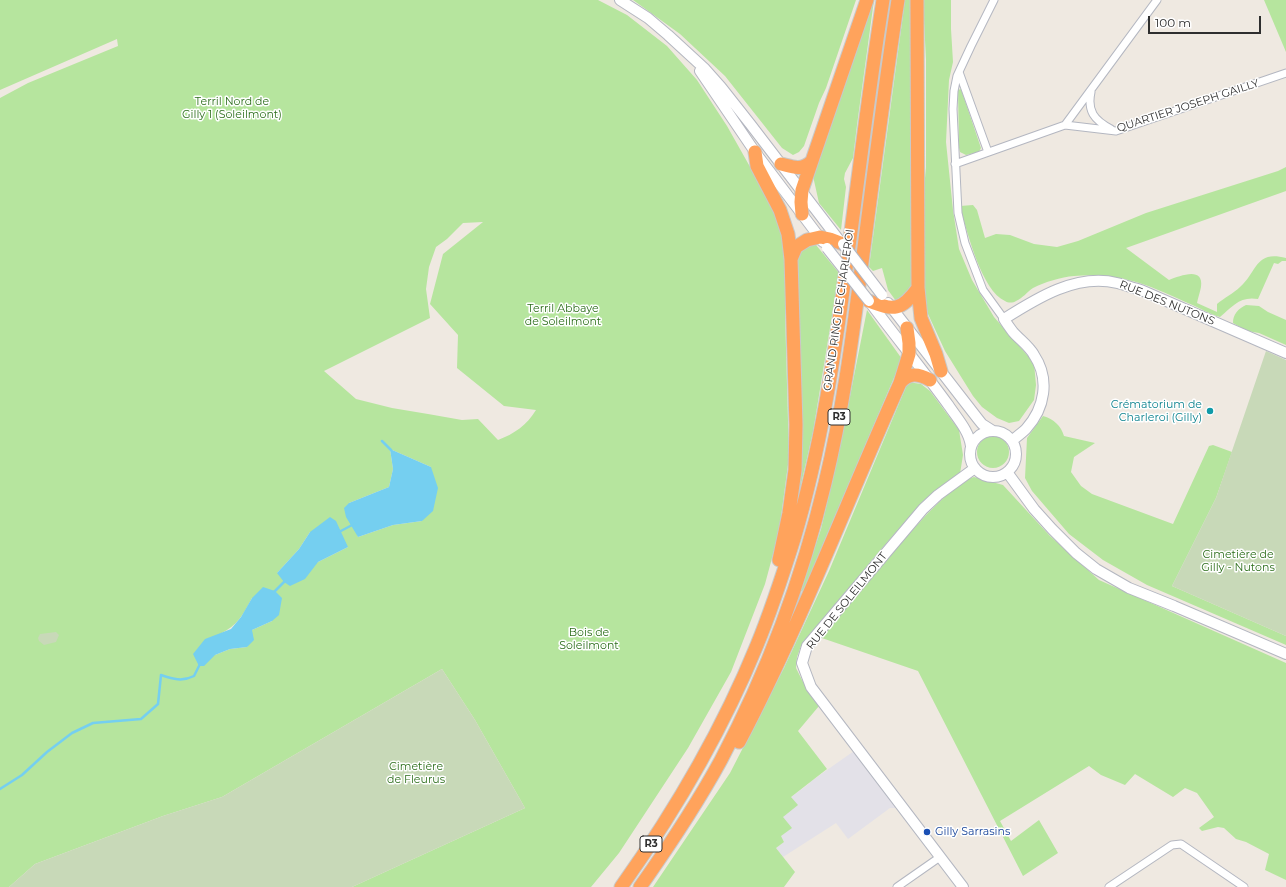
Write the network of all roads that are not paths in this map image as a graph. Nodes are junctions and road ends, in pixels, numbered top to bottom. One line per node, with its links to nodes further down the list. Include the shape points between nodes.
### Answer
1 (620, 0): 8 (main road, via 648,18)
2 (867, 0): 16 (highway)
3 (883, 0): 39 (highway, GRAND RING DE CHARLEROI / R3, via 829,384 795,537)
4 (898, 0): 41 (highway, GRAND RING DE CHARLEROI / R3, via 855,318 825,484 793,594 772,651 748,706)
5 (917, 0): 24 (highway)
6 (994, 0): 9 (street)
7 (1157, 0): 11 (street)
8 (688, 53): 14 (main road); 17 (main road, via 721,87)
9 (959, 72): 15 (street); 18 (street, via 953,109)
10 (1286, 74): 13 (street, QUARTIER JOSEPH GAILLY)
11 (1091, 91): 12 (street); 13 (street, via 1090,105 1094,116)
12 (1065, 125): 13 (street, QUARTIER JOSEPH GAILLY); 15 (street, QUARTIER JOSEPH GAILLY)
13 (1116, 131)
14 (755, 152): 20 (main road); 23 (highway, via 757,166 780,210 788,234)
15 (988, 152): 18 (street, QUARTIER JOSEPH GAILLY)
16 (811, 162): 17 (highway, via 805,167 796,168); 19 (highway)
17 (780, 164): 19 (main road)
18 (955, 164): 27 (street, via 958,213 965,243 983,290)
19 (802, 190): 20 (highway); 21 (main road)
20 (802, 214): 21 (main road)
21 (827, 238): 22 (highway); 23 (highway, via 807,240 796,247); 25 (main road, bridge)
22 (843, 244): 26 (main road, bridge)
23 (791, 259): 39 (highway, via 795,470 789,513 776,571)
24 (918, 288): 26 (highway, via 901,306); 31 (highway, via 921,318)
25 (869, 301): 26 (highway)
26 (884, 306): 28 (main road); 30 (main road)
27 (1004, 319): 29 (main road, RUE DES NUTONS, via 1064,287 1088,281 1116,282 1141,290); 35 (main road, via 1034,354 1042,371 1044,386 1043,400 1036,415 1026,429)
28 (907, 328): 30 (highway); 31 (main road)
29 (1286, 353)
30 (909, 354): 32 (main road); 33 (highway)
31 (941, 371): 34 (main road, via 982,424)
32 (930, 380): 33 (highway, via 913,375 905,377); 36 (main road, via 965,429)
33 (900, 383): 41 (highway, via 808,598 756,710 728,764 712,788)
34 (993, 431): 35 (main road, via 1007,435); 36 (main road, via 984,432)
35 (1012, 441): 38 (main road, via 1016,454 1012,467)
36 (971, 446): 37 (main road, via 970,457)
37 (975, 468): 38 (main road, via 990,476 999,476); 42 (main road, RUE DE SOLEILMONT, via 923,509 807,646 802,663 811,687)
38 (1007, 472): 40 (main road, via 1052,530 1096,569 1128,588)
39 (777, 591): 43 (highway, GRAND RING DE CHARLEROI / R3, via 758,645 707,750 657,834)
40 (1286, 654)
41 (692, 810): 44 (highway, GRAND RING DE CHARLEROI / R3)
42 (940, 857): 45 (street); 46 (main road, RUE DE SOLEILMONT)
43 (621, 887)
44 (640, 887)
45 (897, 887)
46 (963, 887)
47 (1109, 887): 48 (street, via 1172,845 1180,844)
48 (1244, 887)

